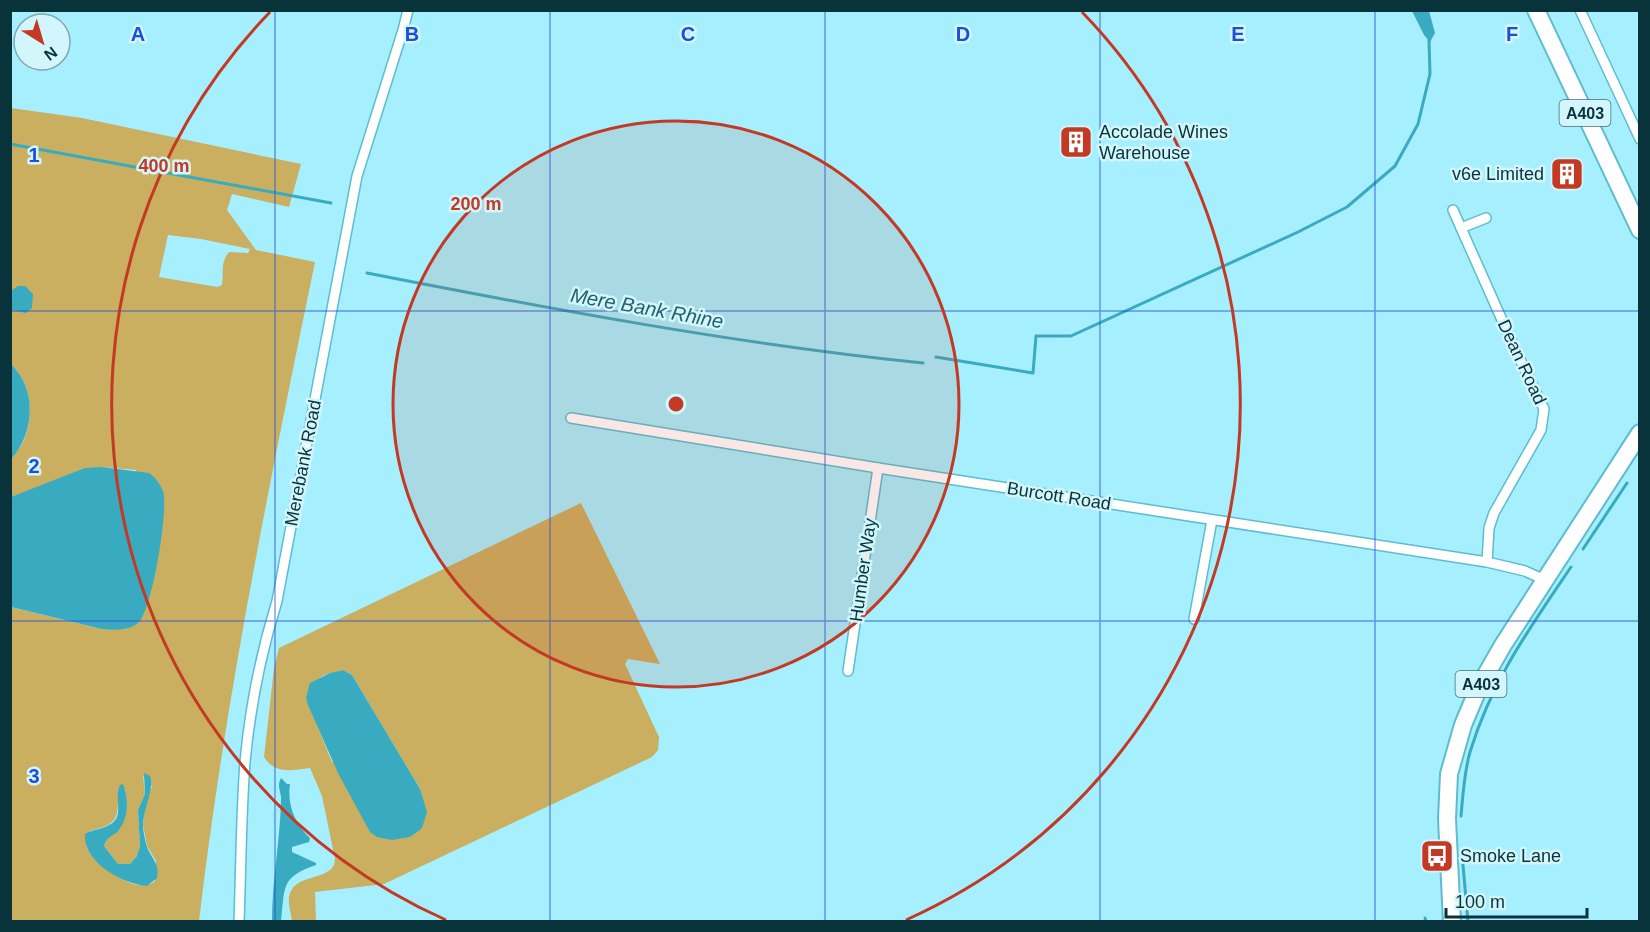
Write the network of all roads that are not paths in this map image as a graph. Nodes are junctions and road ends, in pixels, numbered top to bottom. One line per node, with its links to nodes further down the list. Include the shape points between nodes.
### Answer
1 (408, 10): 19 (street, Merebank Road, via 357,176 277,601 258,675 245,761)
2 (1536, 10): 7 (highway, A403)
3 (1580, 10): 4 (street)
4 (1640, 138)
5 (1454, 210): 8 (street, Dean Road)
6 (1486, 218): 8 (street)
7 (1636, 223): 9 (highway, A403)
8 (1461, 228): 15 (street, Dean Road, via 1544,409 1541,430 1494,513)
9 (1640, 243)
10 (571, 418): 13 (street, Burcott Road)
11 (1640, 423): 12 (highway, A403)
12 (1636, 439): 16 (highway, A403)
13 (878, 468): 14 (street, Burcott Road); 18 (street, Humber Way)
14 (1212, 520): 15 (street, Burcott Road); 17 (street)
15 (1487, 562): 16 (street, Burcott Road)
16 (1545, 580): 20 (highway, A403, via 1479,687 1449,774)
17 (1194, 620)
18 (848, 671)
19 (239, 921)
20 (1452, 921)

